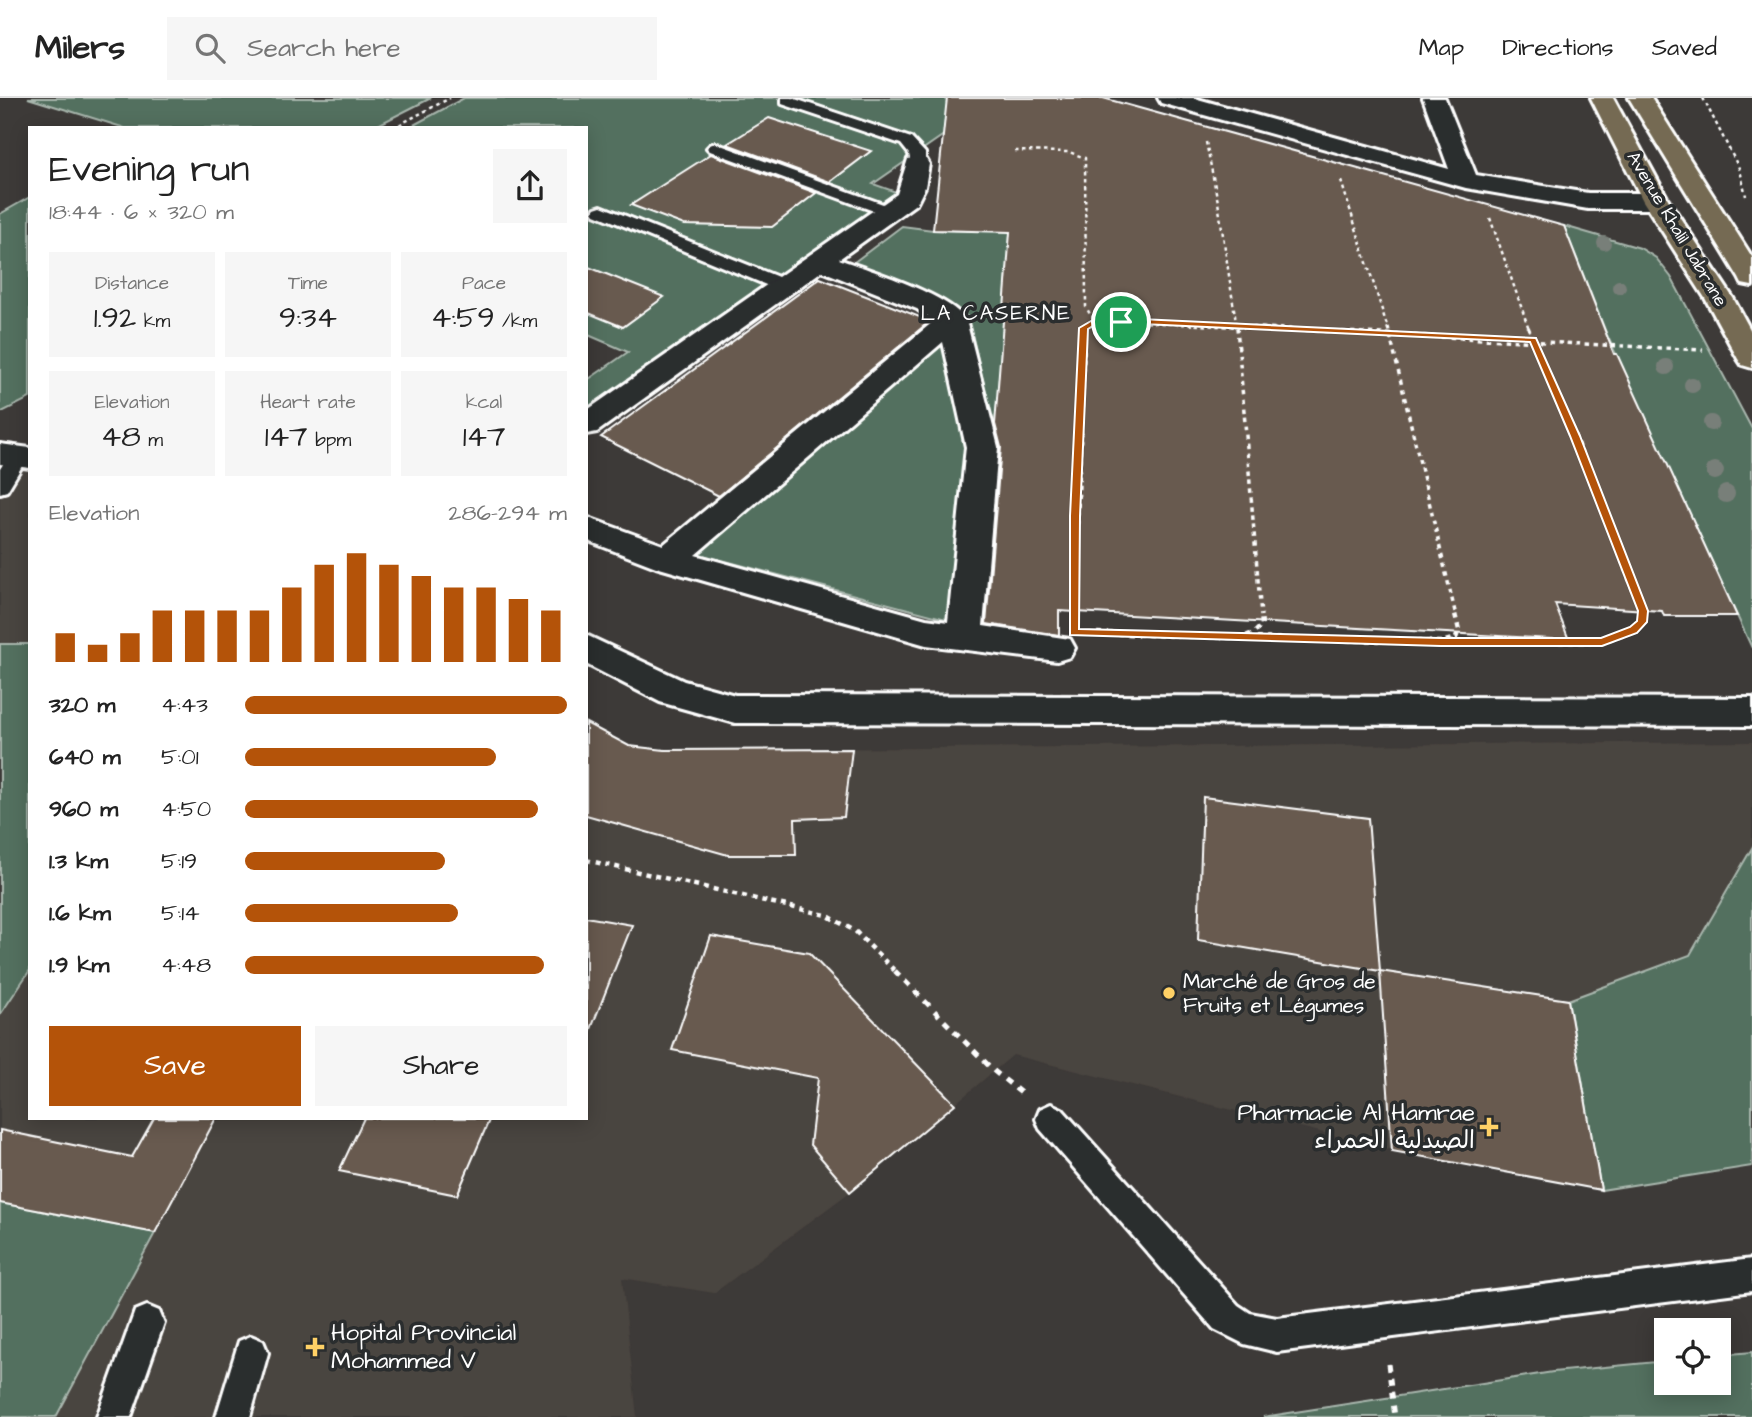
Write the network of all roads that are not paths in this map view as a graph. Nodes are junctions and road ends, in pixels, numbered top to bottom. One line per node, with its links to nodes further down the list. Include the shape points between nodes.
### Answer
1 (1169, 98): 8 (street)
2 (1434, 98): 8 (street)
3 (1602, 98): 9 (main road, Avenue Khalil Jabrane)
4 (1640, 98): 13 (main road, Avenue Khalil Jabrane)
5 (787, 100): 7 (lane, via 906,141 917,153)
6 (715, 148): 11 (lane)
7 (917, 164): 11 (street, via 908,198)
8 (1466, 181): 9 (street, via 1588,201)
9 (1656, 201): 16 (main road, Avenue Khalil Jabrane, via 1719,298)
10 (601, 211): 14 (lane)
11 (888, 211): 12 (street)
12 (819, 260): 14 (street); 15 (street, via 927,303)
13 (1752, 278)
14 (782, 285): 17 (street)
15 (953, 320): 21 (street); 23 (street, via 982,447)
16 (1750, 356)
17 (588, 424)
18 (16, 456): 19 (lane)
19 (0, 486)
20 (588, 528): 21 (street)
21 (668, 559): 23 (street, via 926,632)
22 (1065, 634): 23 (street)
23 (964, 637)
24 (588, 649): 25 (street, via 674,692 735,709)
25 (1752, 712)
26 (1051, 1119): 27 (lane, via 1226,1317 1241,1327 1277,1335)
27 (1752, 1275)
28 (147, 1323): 30 (lane)
29 (251, 1353): 31 (lane)
30 (114, 1417)
31 (233, 1417)

